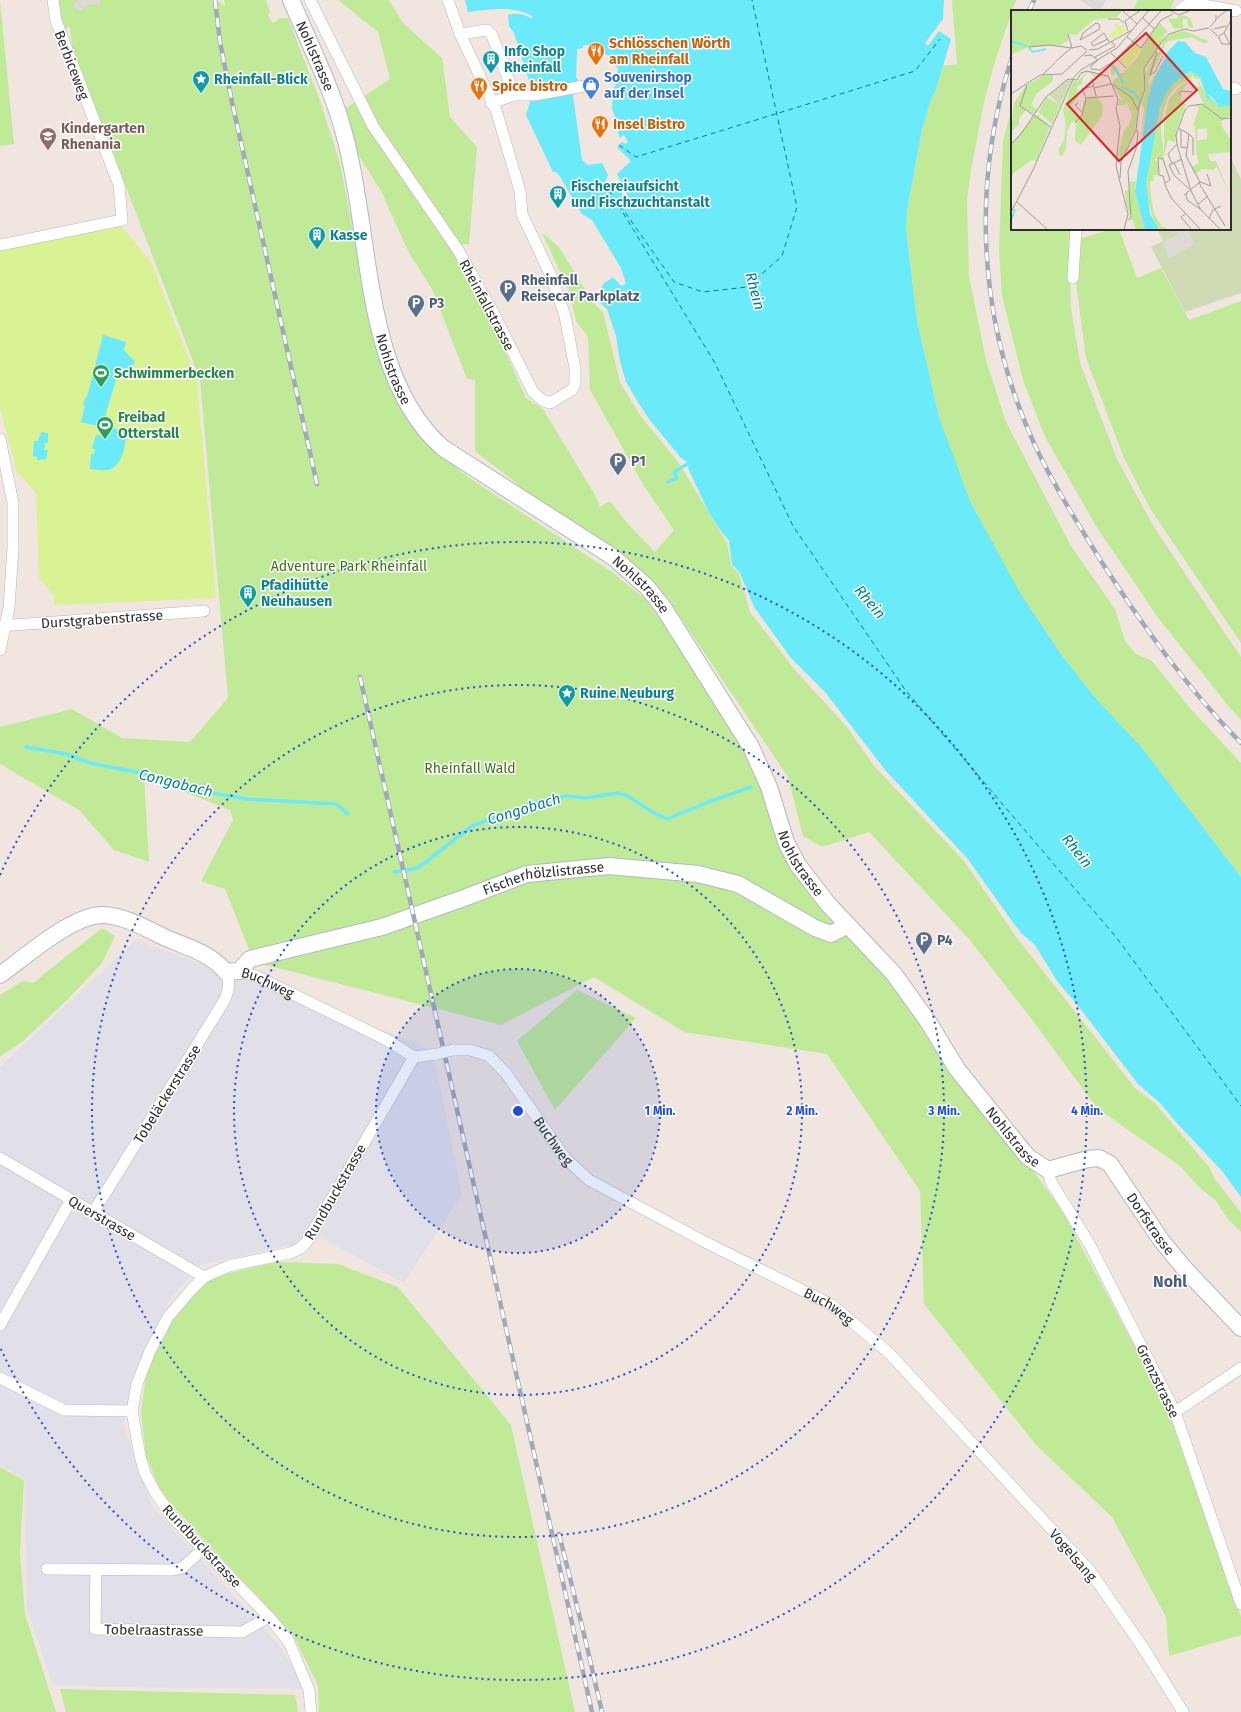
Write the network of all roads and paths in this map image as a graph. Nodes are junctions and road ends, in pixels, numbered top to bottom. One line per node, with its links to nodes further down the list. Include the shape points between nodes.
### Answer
1 (53, 0): 14 (street, Berbiceweg, via 56,21 118,185 122,220)
2 (291, 0): 20 (street, Nohlstrasse, via 326,80 345,137 358,194 380,329 396,379 419,422 432,439 444,448 613,557 636,576 654,596 751,747 769,787 786,842 798,865)
3 (310, 0): 12 (street, Rheinfallstrasse, via 373,126 458,250 496,316 532,392 550,403 572,390 575,384 575,368 561,305 552,278 522,214 520,191 496,110)
4 (448, 0): 9 (street)
5 (1180, 10): 7 (street, via 1193,3)
6 (1231, 10): 8 (street)
7 (1231, 10)
8 (1236, 11)
9 (460, 34): 11 (street, via 487,30 490,32); 12 (street)
10 (584, 86): 11 (street, via 535,95)
11 (514, 94): 12 (street)
12 (491, 102)
13 (1076, 230): 15 (street)
14 (0, 245)
15 (1073, 278)
16 (0, 439): 18 (street, via 13,503 9,608)
17 (204, 611): 18 (street, Durstgrabenstrasse)
18 (3, 626): 19 (street)
19 (0, 650)
20 (848, 925): 21 (street, Fischerhölzlistrasse, via 832,934 815,928 738,884 698,874 609,866 527,874 382,927 250,959); 25 (street, Nohlstrasse, via 894,974 929,1023 957,1069 1028,1158)
21 (232, 971): 22 (street, Buchweg, via 191,948 119,917 103,914 85,918 69,926); 23 (street, Buchweg, via 256,976 387,1040); 27 (street, Tobeläckerstrasse, via 224,1001)
22 (0, 975)
23 (414, 1057): 28 (street, Rundbuckstrasse, via 306,1243 290,1253 228,1266); 34 (street, Buchweg, bridge, via 453,1050 470,1050 489,1056 504,1072 565,1158 589,1180 707,1243 832,1305 889,1353)
24 (0, 1158): 26 (street, Querstrasse)
25 (1048, 1170): 30 (street, Dorfstrasse, via 1088,1159 1099,1158 1110,1164 1161,1240); 35 (street, Grenzstrasse, via 1051,1182 1090,1245)
26 (71, 1200): 27 (street, Querstrasse); 29 (street)
27 (93, 1213): 28 (street, Querstrasse)
28 (204, 1277): 33 (street, Rundbuckstrasse, via 179,1301 168,1317 142,1368)
29 (0, 1325)
30 (1241, 1328)
31 (1241, 1368): 35 (street)
32 (0, 1378): 33 (street, via 64,1410)
33 (132, 1411): 36 (street, Rundbuckstrasse, via 145,1473 173,1518)
34 (944, 1412): 42 (street, Vogelsang, via 1090,1571)
35 (1175, 1412): 39 (street, Grenzstrasse)
36 (202, 1550): 38 (street, via 182,1568 172,1570); 40 (street, Rundbuckstrasse)
37 (47, 1569): 38 (street)
38 (96, 1569): 40 (street, Tobelraastrasse, via 95,1629 242,1632)
39 (1241, 1604)
40 (269, 1617): 41 (street, Rundbuckstrasse, via 289,1642 309,1690)
41 (311, 1712)
42 (1183, 1712)

